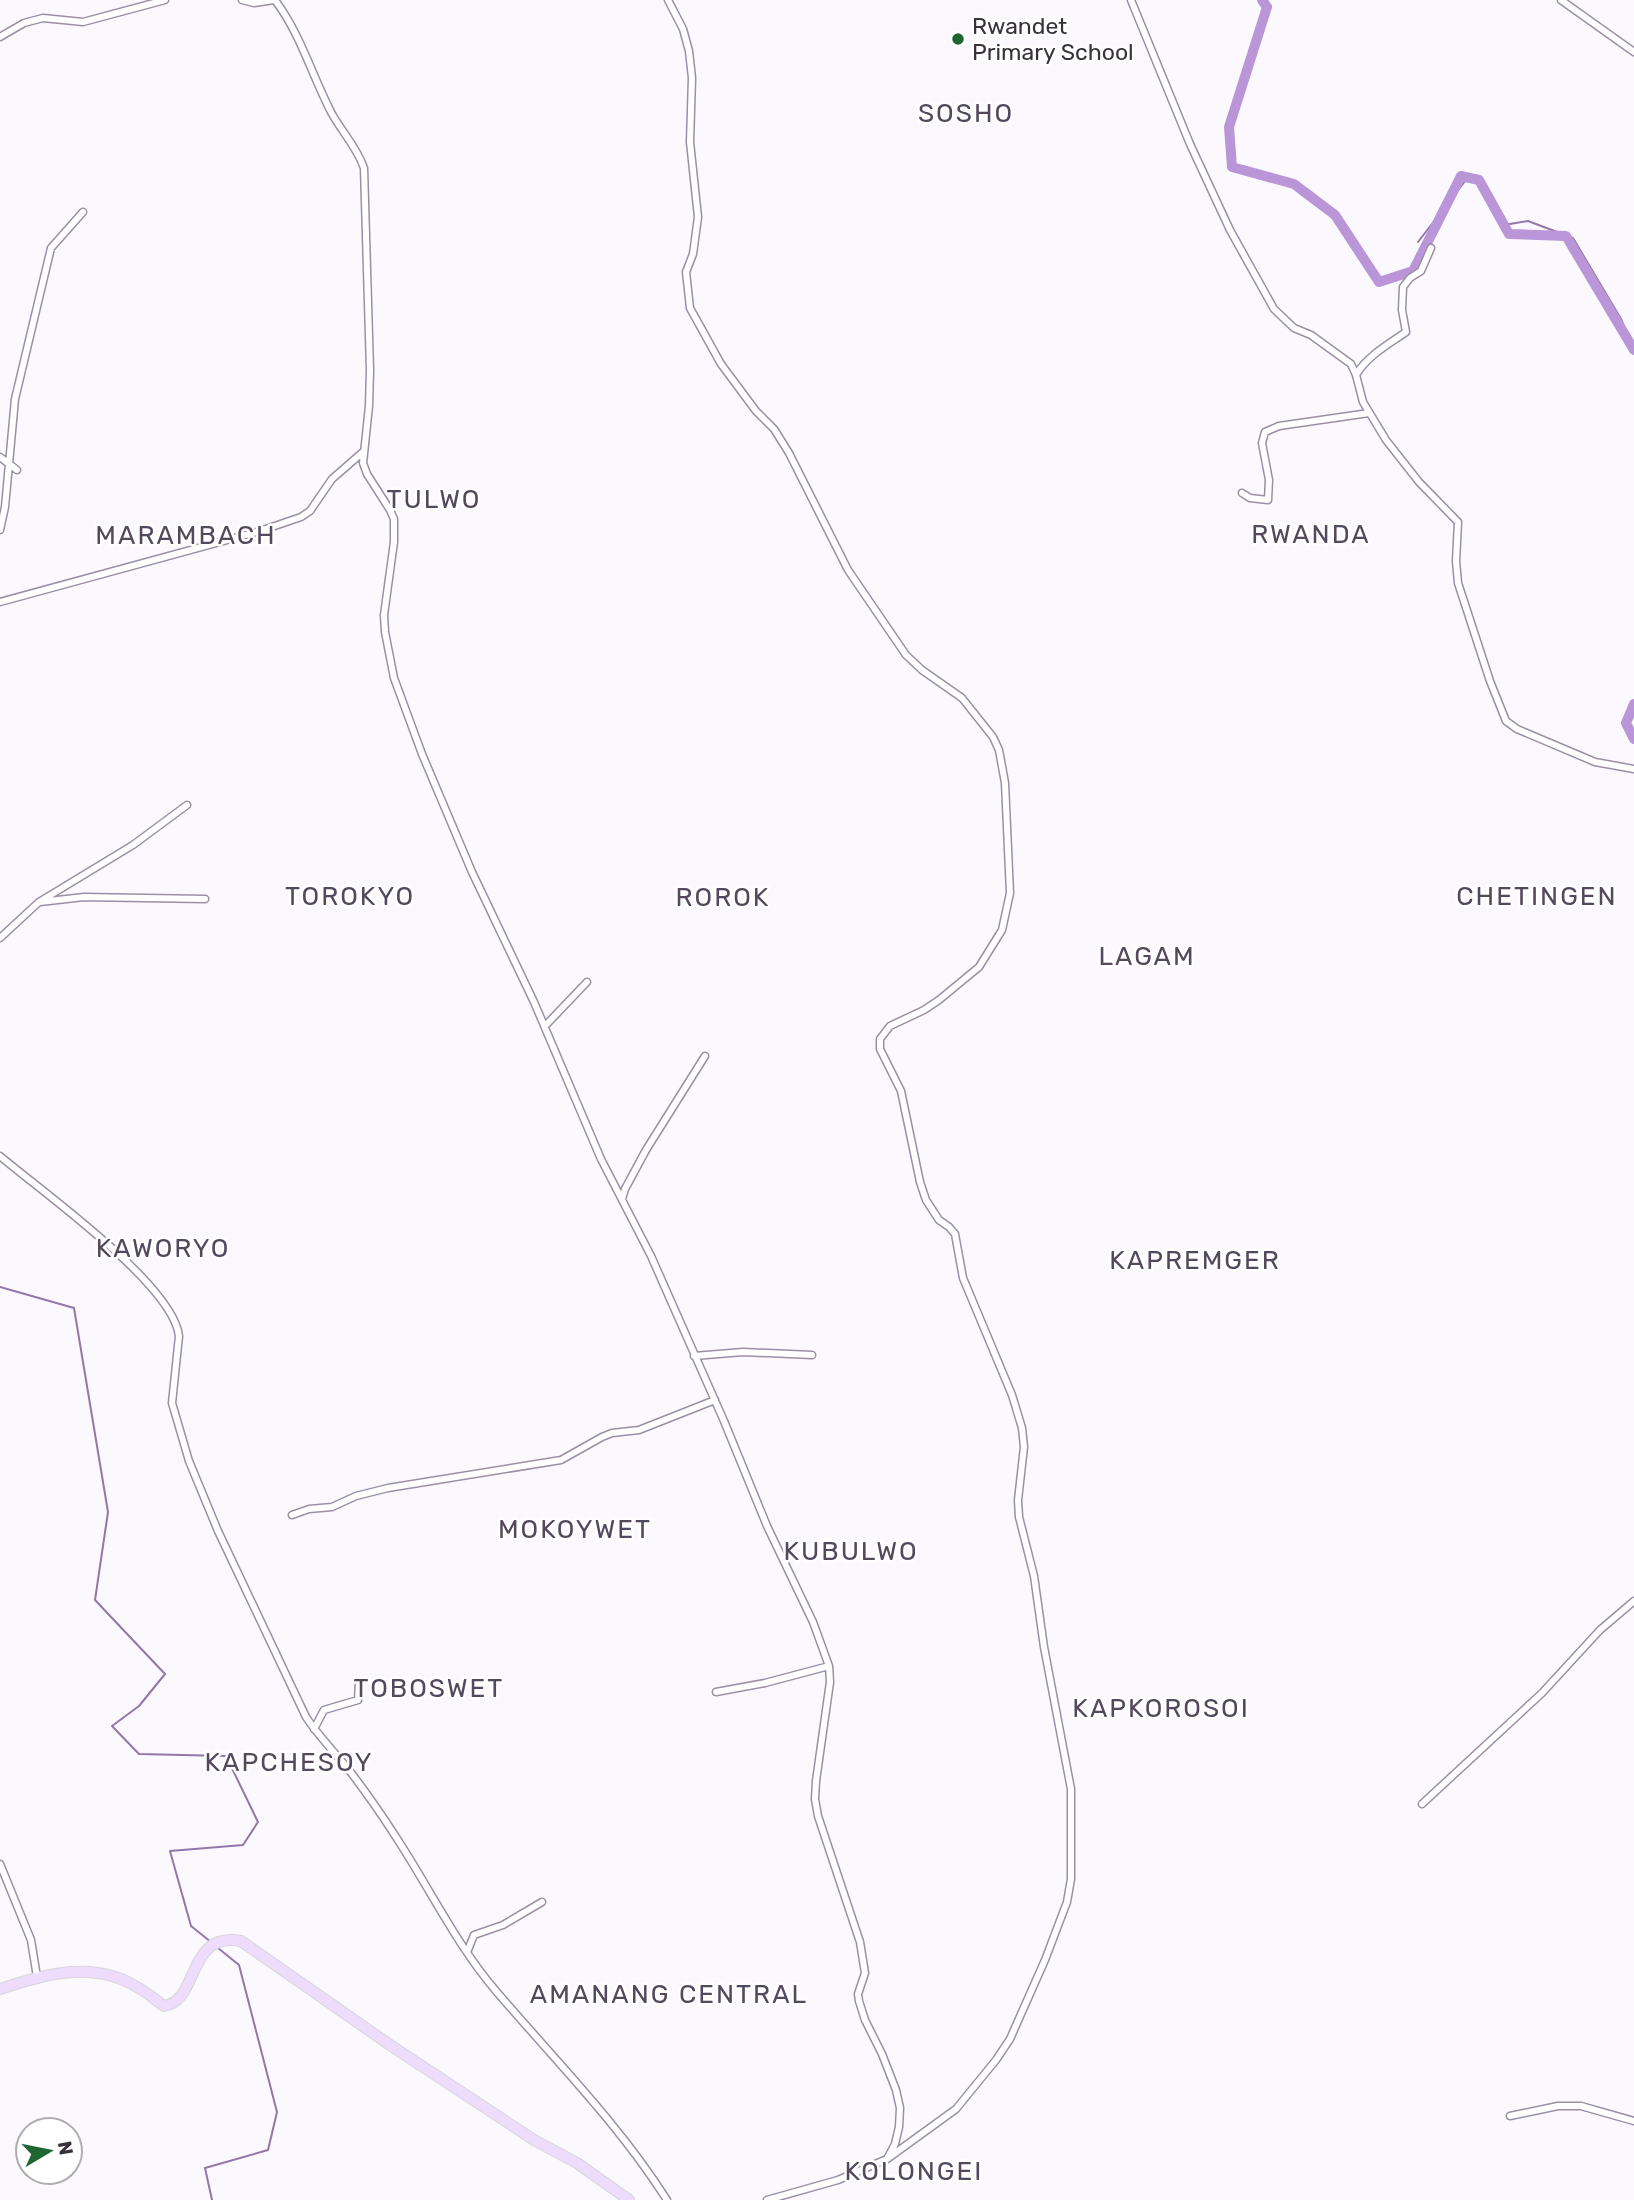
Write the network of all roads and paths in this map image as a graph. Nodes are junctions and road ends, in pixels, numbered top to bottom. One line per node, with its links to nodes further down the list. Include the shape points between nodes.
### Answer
1 (165, 0): 7 (street, via 83,22 43,18)
2 (242, 0): 3 (street)
3 (274, 0): 13 (street, via 291,22 332,115 364,168 370,370)
4 (668, 0): 47 (street, via 683,29 692,78 690,142 698,217 687,272 690,308 721,364 789,453 848,570 906,655 962,698 993,737 1005,783 1010,893 1002,930 979,967 939,1000 890,1026 883,1032 880,1049 901,1091 926,1201 954,1234 962,1278 1022,1428 1018,1508 1071,1789 1071,1879 1045,1960 1010,2039 956,2109)
5 (1131, 0): 11 (street, via 1190,144 1274,309 1294,328 1352,364)
6 (1561, 0): 8 (street)
7 (0, 37)
8 (1634, 52)
9 (83, 212): 15 (street, via 51,248 15,399)
10 (1431, 248): 11 (street, via 1421,271 1403,287 1406,332 1380,349)
11 (1356, 374): 12 (street)
12 (1369, 413): 17 (street, via 1265,432 1268,500); 20 (street, via 1419,482 1458,522 1458,583 1506,721 1595,762)
13 (363, 452): 19 (street, via 332,479 301,517); 26 (street, via 367,474 394,519 384,615 394,678 472,872)
14 (0, 457): 15 (street)
15 (9, 463): 16 (street); 18 (street)
16 (17, 470)
17 (1242, 493)
18 (0, 530)
19 (0, 602)
20 (1634, 769)
21 (187, 805): 23 (street, via 133,845)
22 (205, 900): 23 (street, via 84,897)
23 (38, 902): 24 (street)
24 (0, 938)
25 (587, 982): 26 (street)
26 (545, 1026): 29 (street)
27 (705, 1056): 29 (street, via 646,1150)
28 (0, 1156): 38 (street, via 93,1231 170,1310 179,1336 172,1403 189,1461)
29 (622, 1199): 31 (street)
30 (812, 1355): 31 (street, via 743,1352)
31 (694, 1356): 32 (street)
32 (715, 1401): 33 (street, via 639,1430 602,1437 561,1460 388,1488); 35 (street)
33 (292, 1515)
34 (1634, 1601): 39 (street)
35 (829, 1665): 37 (street); 47 (street, via 829,1702 815,1799 863,1955 860,2009 882,2054 900,2108 895,2144)
36 (359, 1682): 38 (street, via 358,1700 324,1710)
37 (716, 1692)
38 (314, 1730): 42 (street, via 392,1830)
39 (1422, 1804)
40 (0, 1864): 43 (street, via 31,1940)
41 (542, 1902): 42 (street, via 474,1936)
42 (468, 1950): 49 (street, via 494,1989 626,2139)
43 (37, 1977): 44 (main road); 48 (main road, via 88,1970 136,1985 164,2006 170,2005 179,1999 208,1948 221,1941 241,1941 390,2045)
44 (0, 1989)
45 (1510, 2116): 46 (street, via 1581,2106)
46 (1634, 2121)
47 (887, 2159): 50 (street, via 838,2180)
48 (629, 2200)
49 (667, 2200)
50 (767, 2200)

